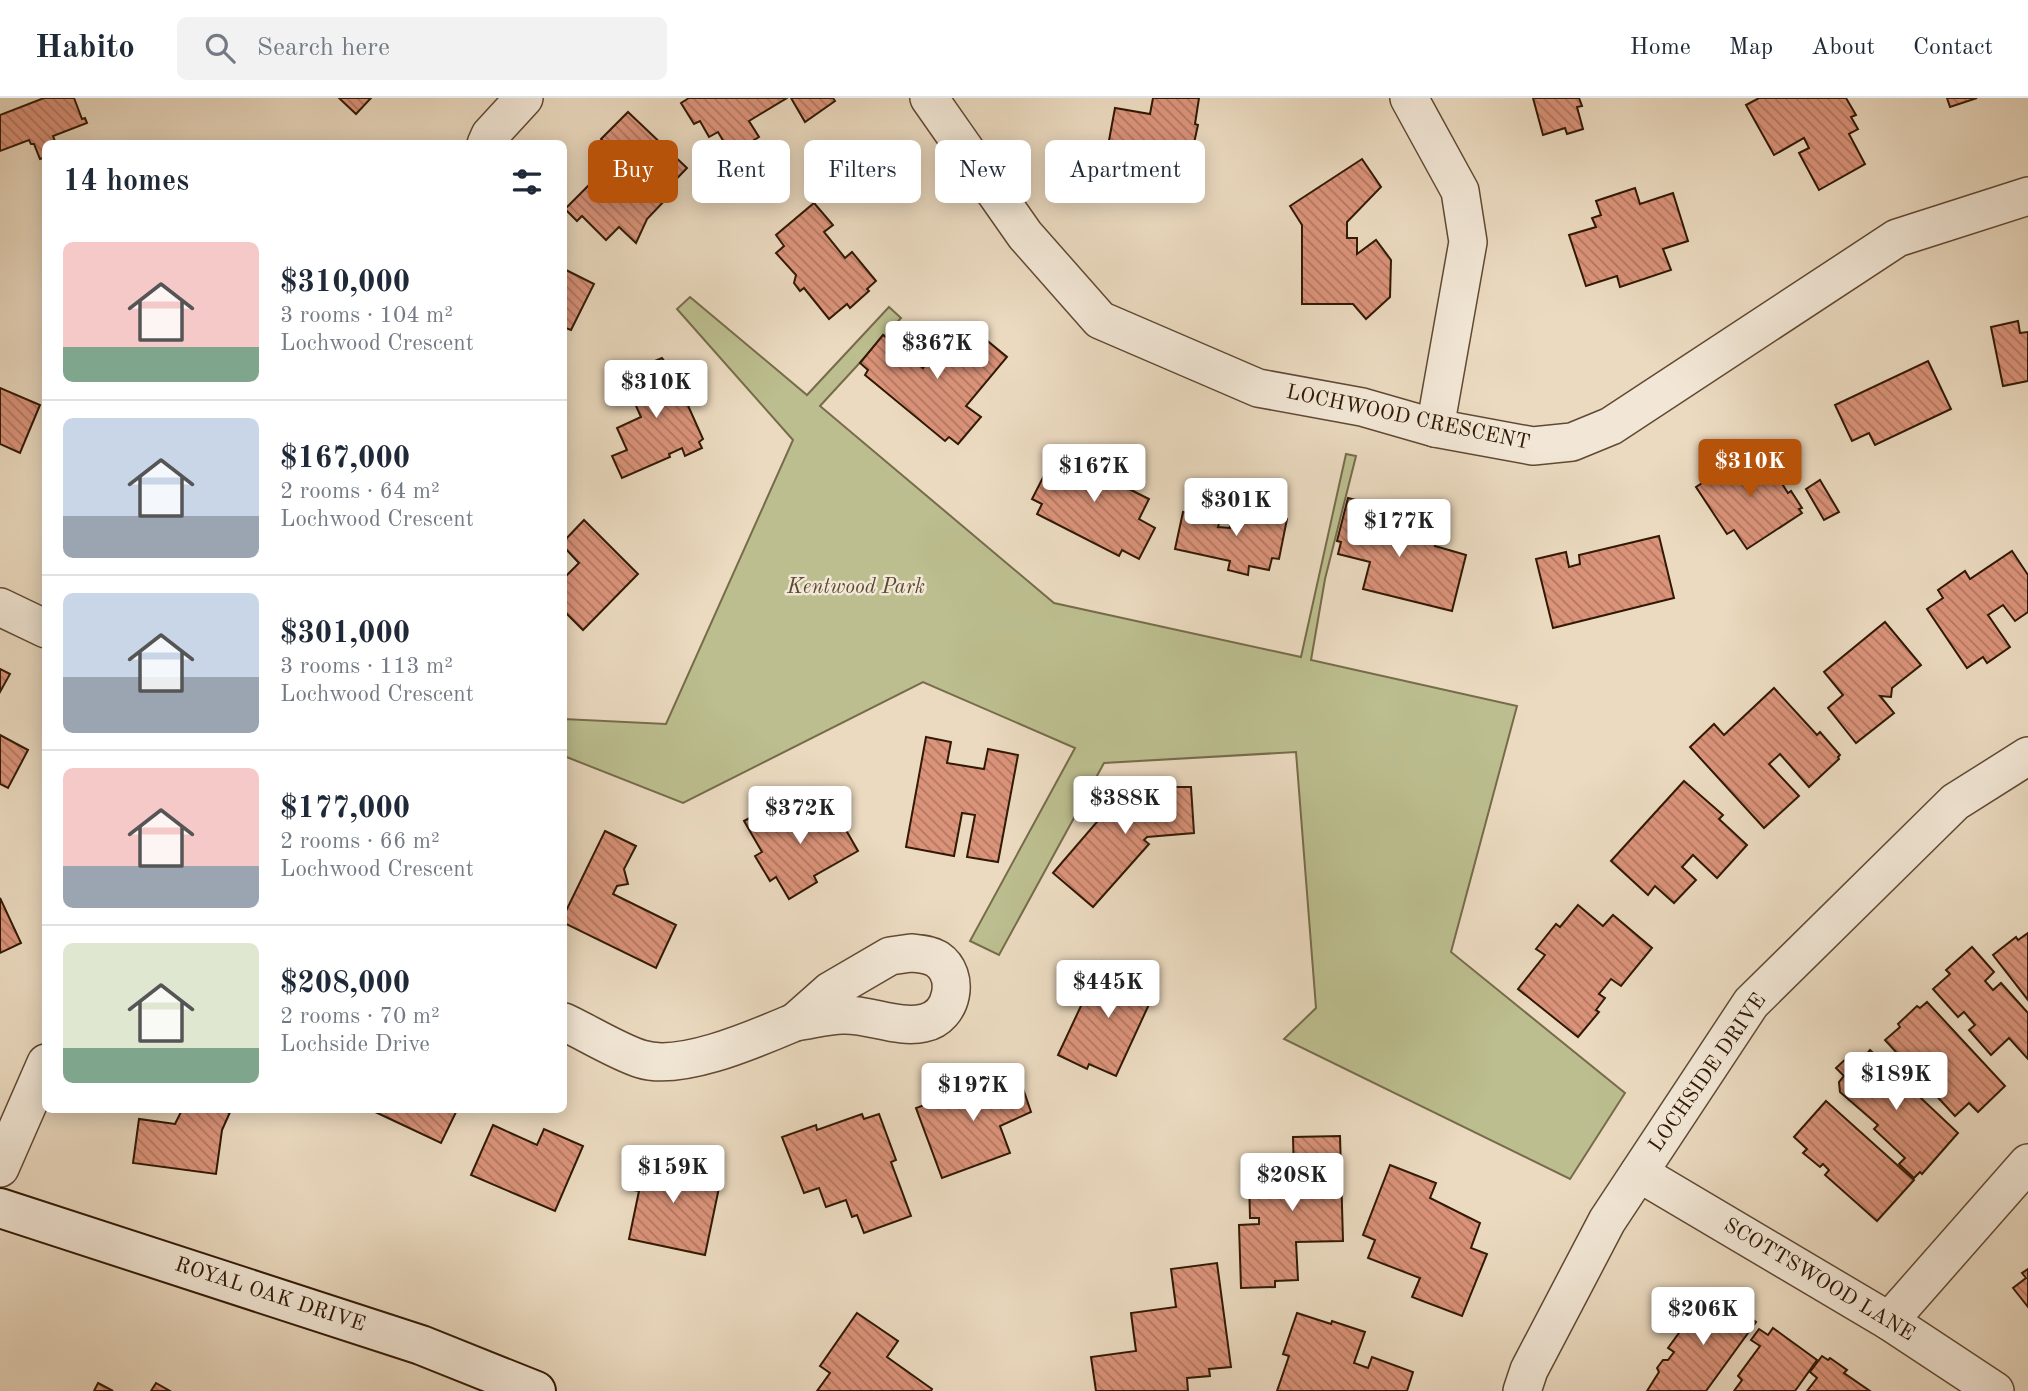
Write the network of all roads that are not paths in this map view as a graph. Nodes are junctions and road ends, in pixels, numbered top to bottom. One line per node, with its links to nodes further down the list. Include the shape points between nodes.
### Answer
1 (523, 98): 4 (street)
2 (929, 98): 6 (street, LOCHWOOD CRESCENT, via 1025,235 1100,320 1258,388 1362,407)
3 (1409, 98): 6 (street, via 1460,191 1468,242)
4 (488, 140)
5 (2028, 196): 6 (street, LOCHWOOD CRESCENT, via 1897,237 1611,426 1572,442 1533,446)
6 (1435, 428)
7 (0, 607): 8 (street)
8 (42, 627)
9 (2028, 756): 15 (street, LOCHSIDE DRIVE, via 1955,802 1751,1003)
10 (795, 1022): 11 (street, via 733,1047 680,1061 642,1060)
11 (567, 1023)
12 (42, 1072): 14 (street)
13 (2028, 1163): 17 (street)
14 (0, 1168)
15 (1639, 1173): 17 (street, SCOTTSWOOD LANE); 19 (street, LOCHSIDE DRIVE, via 1601,1232)
16 (0, 1208): 18 (main road, ROYAL OAK DRIVE, via 421,1345)
17 (1889, 1321): 20 (street, SCOTTSWOOD LANE)
18 (536, 1391)
19 (1522, 1391)
20 (1995, 1391)

